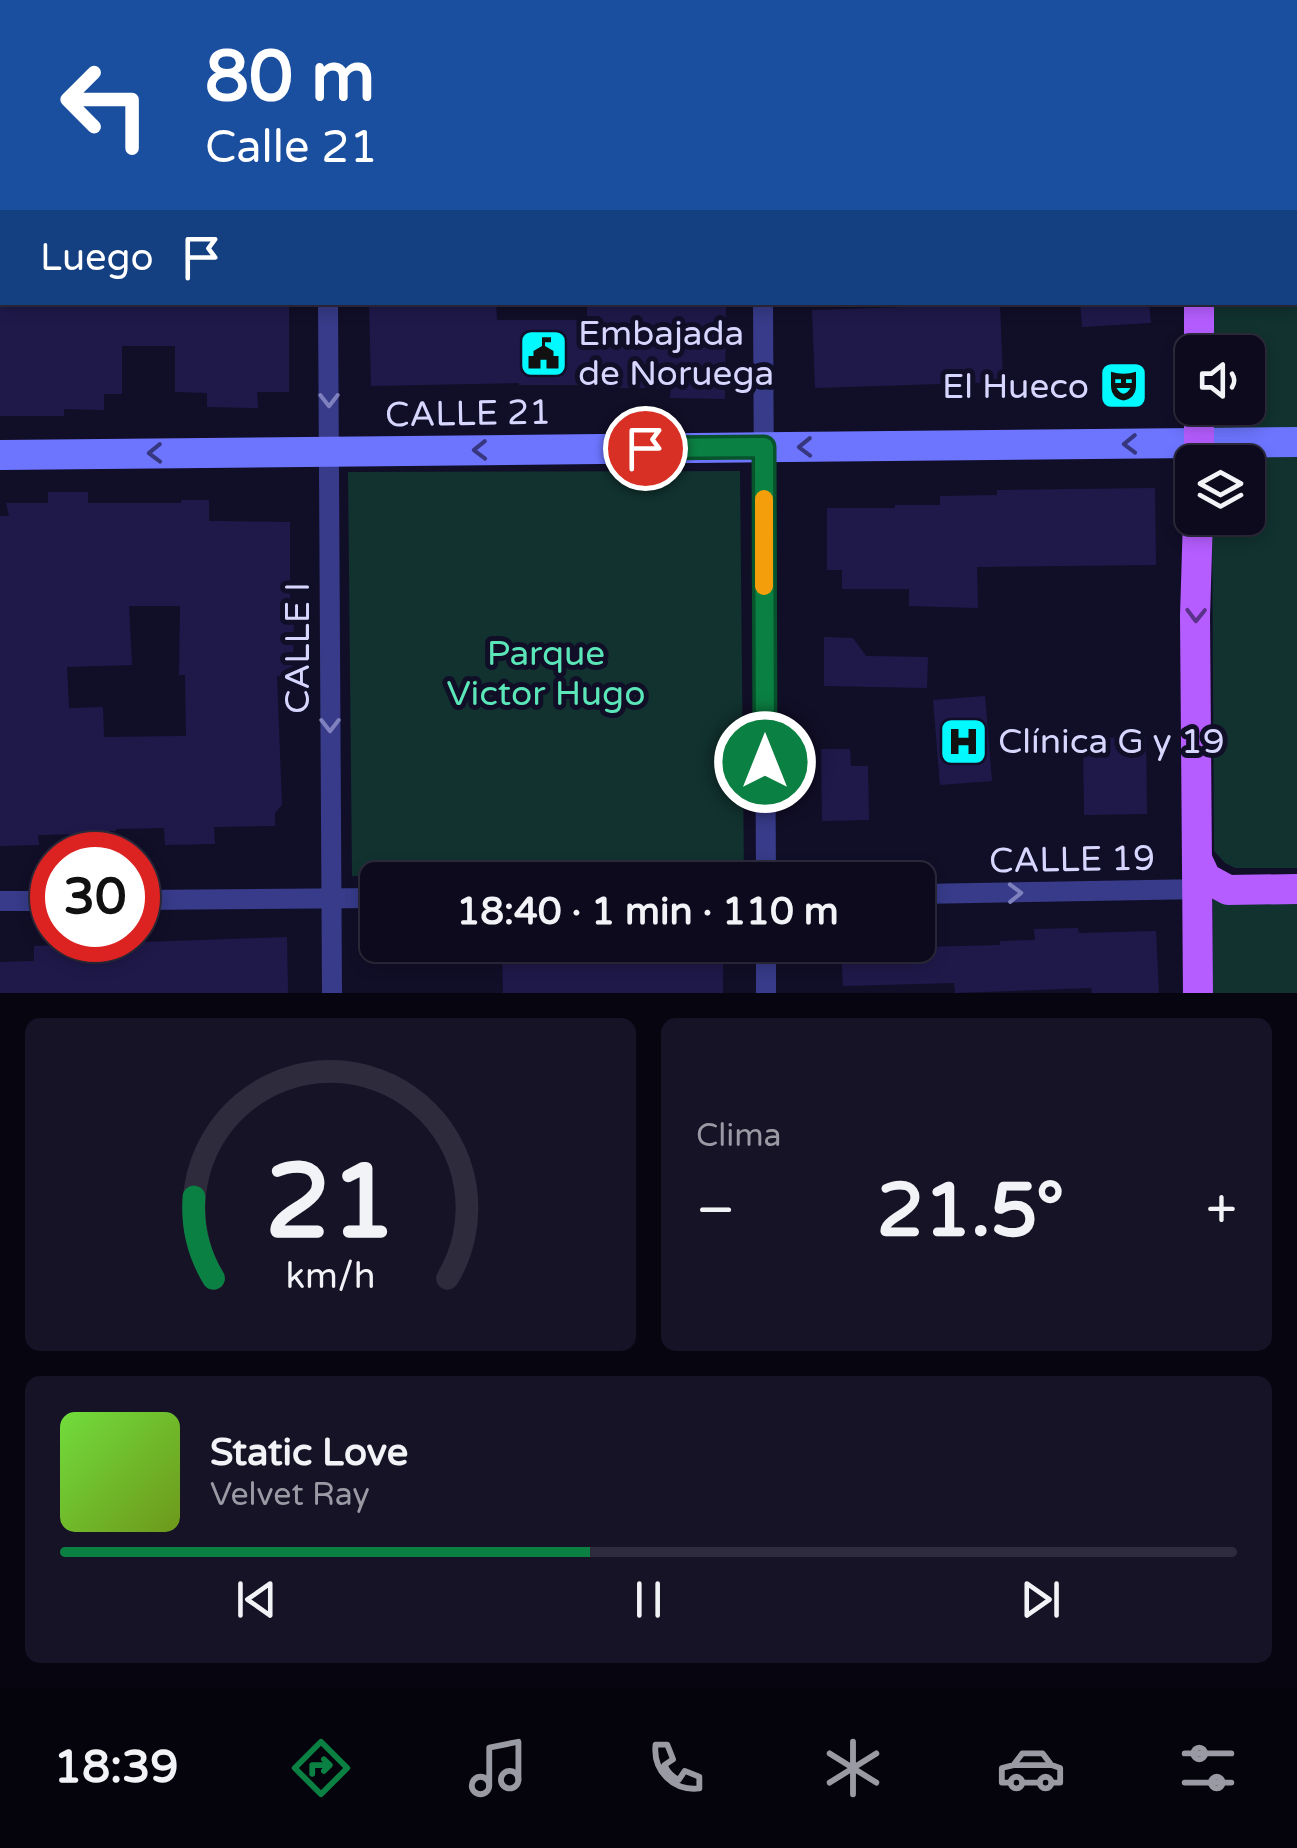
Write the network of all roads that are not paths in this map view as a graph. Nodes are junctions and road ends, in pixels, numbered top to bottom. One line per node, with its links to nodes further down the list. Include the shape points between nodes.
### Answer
1 (328, 305): 8 (street, CALLE I, one-way to 8)
2 (763, 305): 7 (street)
3 (1199, 305): 4 (main road)
4 (1199, 335)
5 (1297, 442): 6 (street, CALLE 21)
6 (1265, 446)
7 (764, 447): 8 (street, CALLE 21, one-way to 8); 9 (street, CALLE 21, one-way to 7); 12 (street)
8 (329, 452): 10 (street, CALLE 21, one-way to 10); 16 (street, CALLE I, one-way to 16)
9 (1175, 453)
10 (0, 455)
11 (1197, 535): 13 (main road, one-way to 13)
12 (766, 862)
13 (1208, 880): 14 (main road); 15 (street, CALLE 19, one-way to 13); 24 (main road)
14 (1297, 889)
15 (935, 893)
16 (332, 898): 17 (street); 18 (street); 22 (street, CALLE I)
17 (360, 898)
18 (160, 900)
19 (30, 901): 20 (street)
20 (0, 902)
21 (766, 962): 23 (street)
22 (332, 993)
23 (766, 993)
24 (1198, 993)

